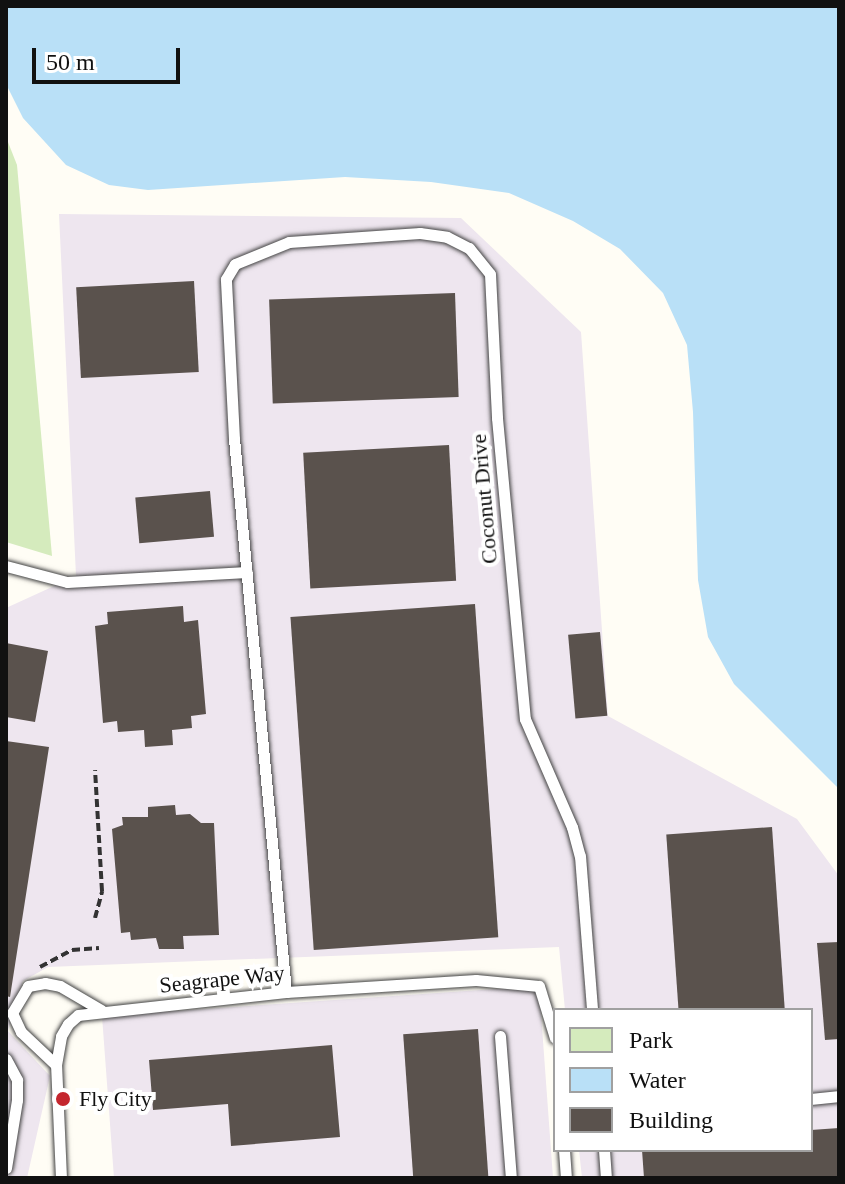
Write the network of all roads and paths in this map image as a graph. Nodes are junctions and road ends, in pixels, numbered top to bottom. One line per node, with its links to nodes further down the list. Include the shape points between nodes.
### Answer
1 (6, 566): 2 (lane, via 67,582)
2 (247, 572): 7 (lane); 8 (lane, Coconut Drive, via 225,305 226,279 235,264 289,242 420,233 447,237 469,248 490,274 497,418 525,719 580,856)
3 (95, 770): 4 (path, via 102,891)
4 (95, 918)
5 (99, 948): 6 (path, via 72,950)
6 (31, 972)
7 (286, 992): 9 (lane, Seagrape Way); 10 (lane, Seagrape Way, via 476,980 539,986)
8 (592, 1008)
9 (101, 1011): 13 (lane, Seagrape Way, via 78,1015 68,1024); 13 (lane, via 60,986 28,986 12,1013 21,1032)
10 (553, 1032)
11 (500, 1036): 20 (lane)
12 (6, 1059): 18 (lane, via 17,1080)
13 (56, 1065): 19 (lane, Seagrape Way)
14 (839, 1096): 15 (lane)
15 (813, 1099)
16 (564, 1152): 21 (lane)
17 (604, 1152): 22 (lane)
18 (6, 1168)
19 (61, 1178)
20 (511, 1178)
21 (566, 1178)
22 (606, 1178)

